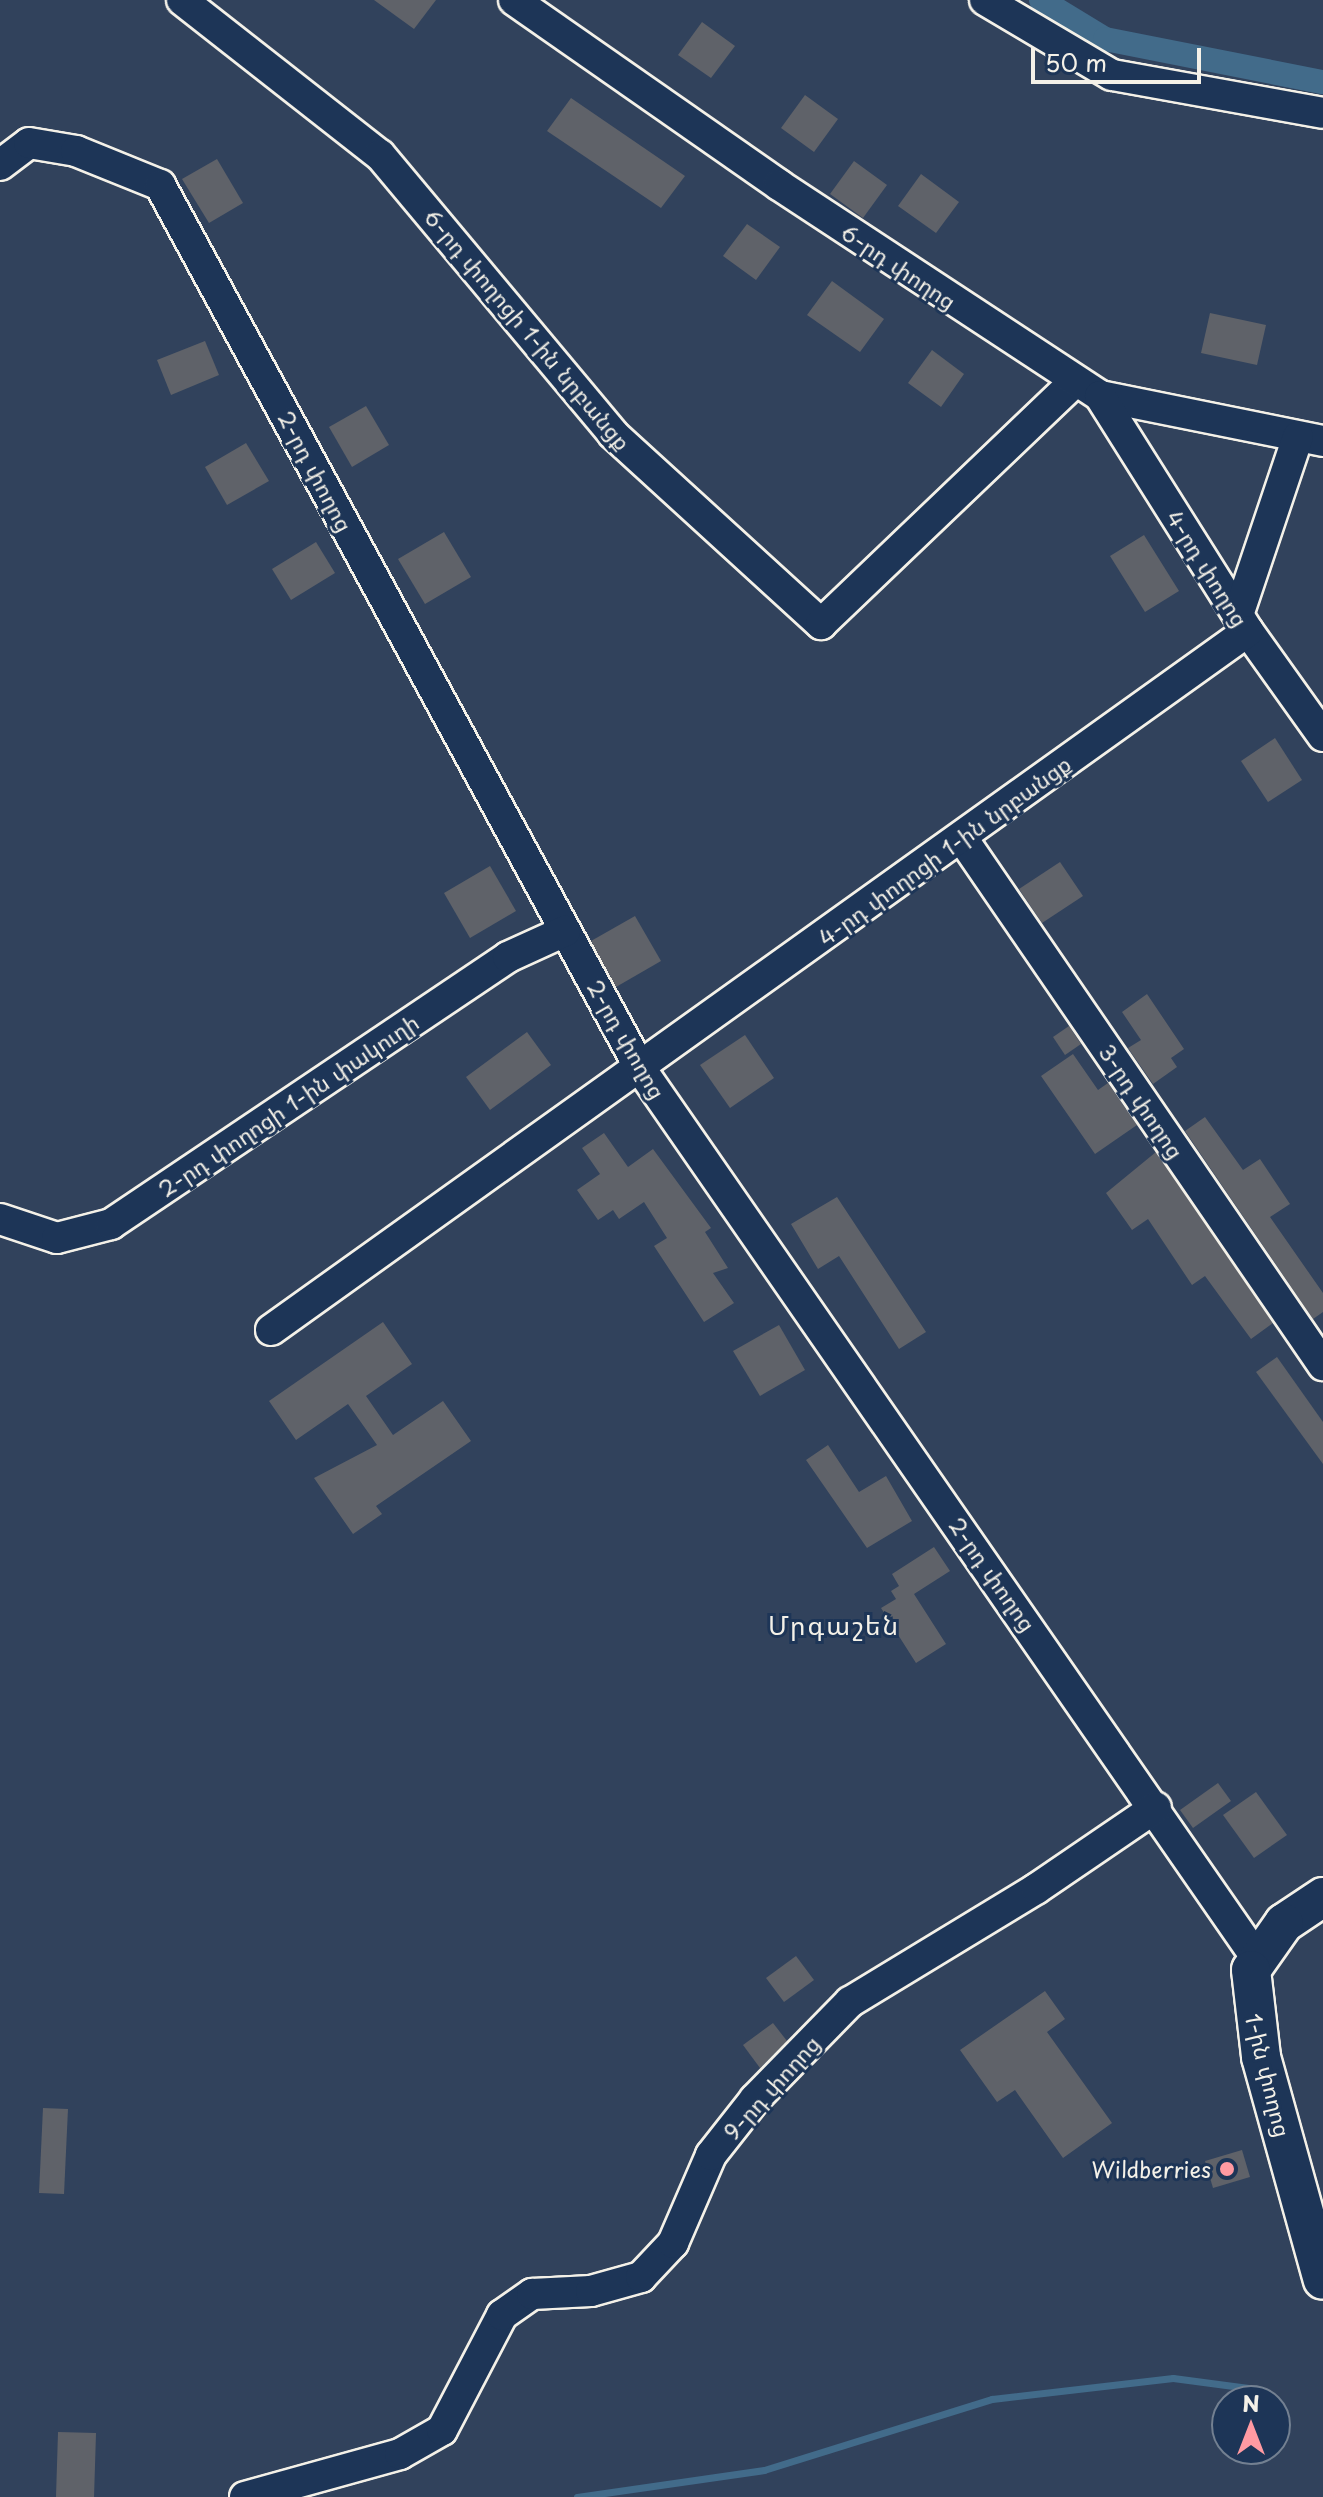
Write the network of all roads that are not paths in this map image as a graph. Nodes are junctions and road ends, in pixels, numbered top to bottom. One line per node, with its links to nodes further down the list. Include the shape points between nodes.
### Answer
1 (182, 0): 6 (street, 6-րդ փողոցի 1-ին նրբանցք, via 380,155 613,434 821,624)
2 (514, 0): 6 (street, 6-րդ փողոց)
3 (985, 0): 4 (street, via 1112,75)
4 (1323, 113)
5 (0, 165): 11 (street, 2-րդ փողոց, via 29,143 76,151 160,185)
6 (1087, 388): 7 (street, 6-րդ փողոց); 8 (street, 4-րդ փողոց)
7 (1311, 439): 8 (street)
8 (1243, 623): 9 (street, 4-րդ փողոց); 10 (street, 4-րդ փողոցի 1-ին նրբանցք)
9 (1323, 736)
10 (962, 838): 12 (street, 4-րդ փողոցի 1-ին նրբանցք); 15 (street, 3-րդ փողոց)
11 (565, 931): 12 (street, 2-րդ փողոց); 13 (street, 2-րդ փողոցի 1-ին փակուղի, via 508,957 111,1224 57,1238)
12 (640, 1068): 14 (street); 16 (street, 2-րդ փողոց)
13 (0, 1219)
14 (271, 1330)
15 (1323, 1365)
16 (1156, 1807): 18 (street, 2-րդ փողոց); 20 (street, 9-րդ փողոց, via 1036,1889 850,2002 711,2155 673,2243 641,2277 591,2291 532,2294 502,2315 442,2430 400,2454)
17 (1323, 1897): 18 (main road, via 1284,1923)
18 (1256, 1957): 19 (main road, 1-ին փողոց, via 1251,2006)
19 (1323, 2280)
20 (245, 2497)

